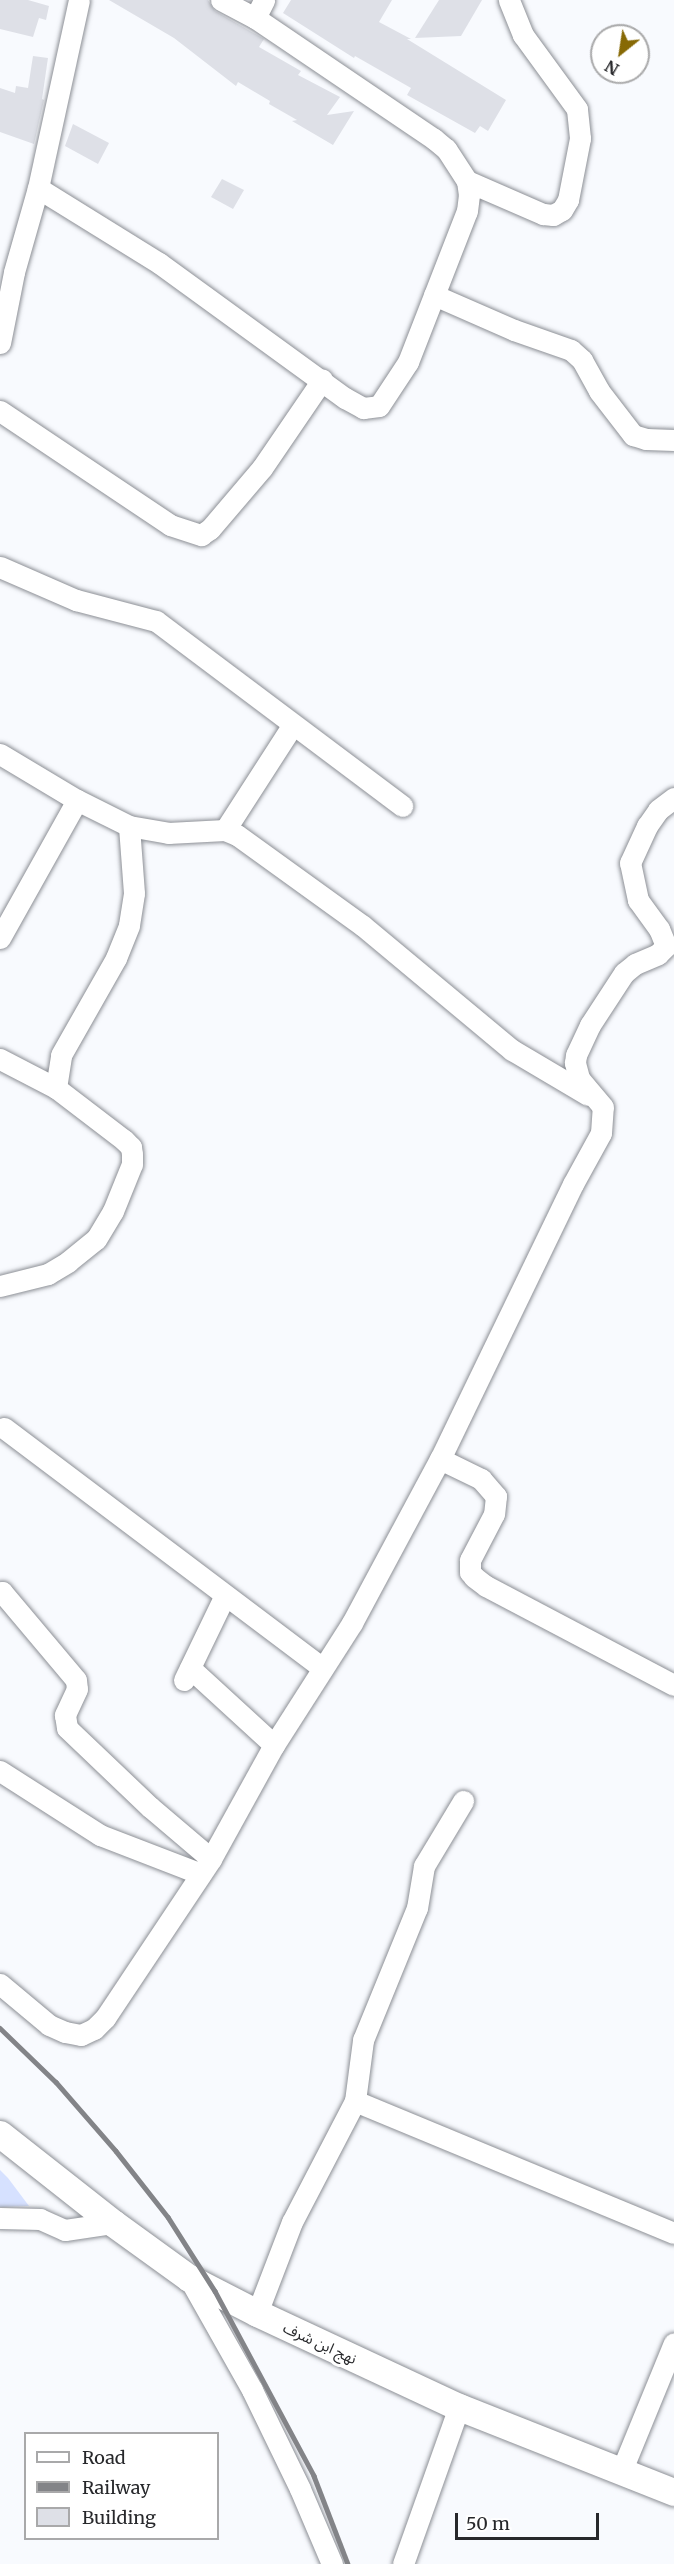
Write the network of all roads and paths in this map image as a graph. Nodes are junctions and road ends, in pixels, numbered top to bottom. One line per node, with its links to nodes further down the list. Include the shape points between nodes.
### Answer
1 (79, 0): 6 (street)
2 (221, 0): 4 (street)
3 (509, 0): 5 (street, via 523,35 577,109 580,138 568,200 562,210 553,215 543,214)
4 (260, 9): 5 (street, via 434,139 446,149)
5 (467, 181): 8 (street, via 467,211)
6 (38, 189): 7 (street); 10 (street, via 159,263)
7 (7, 269): 9 (street)
8 (434, 294): 10 (street, via 408,362 378,406 371,409 354,404); 12 (street, via 505,327 571,350 633,435)
9 (0, 343)
10 (322, 380): 11 (street, via 262,468 201,535 170,525)
11 (0, 411)
12 (674, 440)
13 (0, 567): 14 (street, via 76,600 156,621)
14 (292, 726): 18 (street); 20 (street)
15 (0, 754): 17 (street)
16 (674, 798): 24 (street, via 658,810 647,826 630,863 638,900 660,929 666,946 624,973 582,1040 575,1063 579,1078)
17 (77, 800): 19 (street); 21 (street)
18 (402, 806)
19 (129, 826): 20 (street, via 168,833); 23 (street, via 134,893 129,925 116,958 61,1055)
20 (225, 830): 24 (street, via 363,926 512,1050)
21 (0, 937)
22 (0, 1059): 23 (street)
23 (56, 1088): 25 (street, via 131,1147 132,1164 105,1228 88,1246 48,1274)
24 (592, 1097): 27 (street, via 604,1112 597,1142)
25 (0, 1286)
26 (4, 1428): 29 (street)
27 (440, 1459): 30 (street, via 352,1623); 31 (street, via 481,1479 496,1496 494,1514 470,1560 474,1577)
28 (0, 1594): 35 (street, via 76,1680 77,1689 65,1715 67,1728)
29 (225, 1595): 30 (street); 32 (street, via 187,1674)
30 (322, 1668): 32 (street)
31 (674, 1684)
32 (274, 1745): 35 (street)
33 (0, 1771): 35 (street, via 100,1836)
34 (464, 1801): 37 (street, via 424,1866 417,1908 363,2040)
35 (206, 1866): 36 (street, via 114,2007 94,2029 81,2035 49,2025)
36 (0, 1984)
37 (355, 2101): 41 (street); 43 (street, via 292,2222)
38 (0, 2134): 40 (main road, نهج ابن شرف)
39 (0, 2218): 40 (street, via 40,2219 65,2230)
40 (112, 2223): 42 (main road, نهج ابن شرف)
41 (674, 2233)
42 (189, 2278): 43 (main road, نهج ابن شرف); 48 (street, via 252,2390)
43 (257, 2313): 45 (main road, نهج ابن شرف)
44 (674, 2343): 46 (street)
45 (459, 2407): 46 (main road, نهج ابن شرف); 49 (street)
46 (621, 2472): 47 (main road, نهج ابن شرف)
47 (674, 2492)
48 (332, 2564)
49 (403, 2564)

